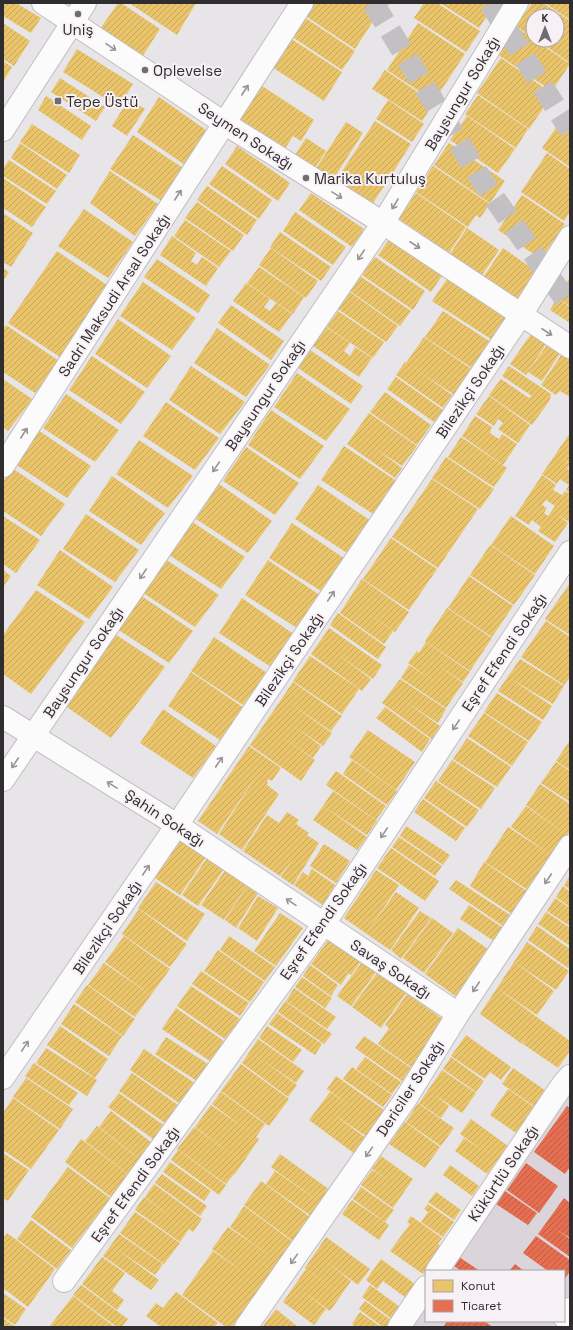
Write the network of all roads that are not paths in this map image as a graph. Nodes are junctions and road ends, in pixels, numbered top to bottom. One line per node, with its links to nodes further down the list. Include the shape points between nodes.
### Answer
1 (43, 3): 5 (street, Seymen Sokağı)
2 (85, 3): 5 (street)
3 (302, 3): 6 (street, Sadri Maksudi Arsal Sokağı, one-way to 3)
4 (517, 3): 8 (street, Baysungur Sokağı, one-way to 8)
5 (73, 22): 6 (street, Seymen Sokağı, one-way to 6); 7 (street)
6 (224, 123): 8 (street, Seymen Sokağı, one-way to 8); 12 (street, Sadri Maksudi Arsal Sokağı, one-way to 6)
7 (3, 130)
8 (383, 223): 10 (street, Seymen Sokağı, one-way to 10); 15 (street, Baysungur Sokağı, one-way to 15)
9 (570, 237): 10 (street, Bilezikçi Sokağı)
10 (521, 315): 11 (street, Seymen Sokağı, one-way to 11); 17 (street, Bilezikçi Sokağı, one-way to 10)
11 (570, 347)
12 (3, 466)
13 (570, 552): 19 (street, Eşref Efendi Sokağı, one-way to 19)
14 (3, 717): 15 (street, Şahin Sokağı)
15 (33, 735): 16 (street, Baysungur Sokağı, one-way to 16); 17 (street, Şahin Sokağı, one-way to 15)
16 (3, 780)
17 (177, 825): 19 (street, Şahin Sokağı, one-way to 17); 22 (street, Bilezikçi Sokağı, one-way to 17)
18 (570, 846): 20 (street, Dericiler Sokağı, one-way to 20)
19 (324, 924): 20 (street, Savaş Sokağı); 24 (street, Eşref Efendi Sokağı)
20 (458, 1014): 26 (street, Dericiler Sokağı, one-way to 26, via 405,1100)
21 (570, 1076): 23 (street, Kükürtlü Sokağı)
22 (3, 1078)
23 (438, 1270)
24 (64, 1281)
25 (425, 1288): 27 (street)
26 (246, 1327)
27 (399, 1327)

